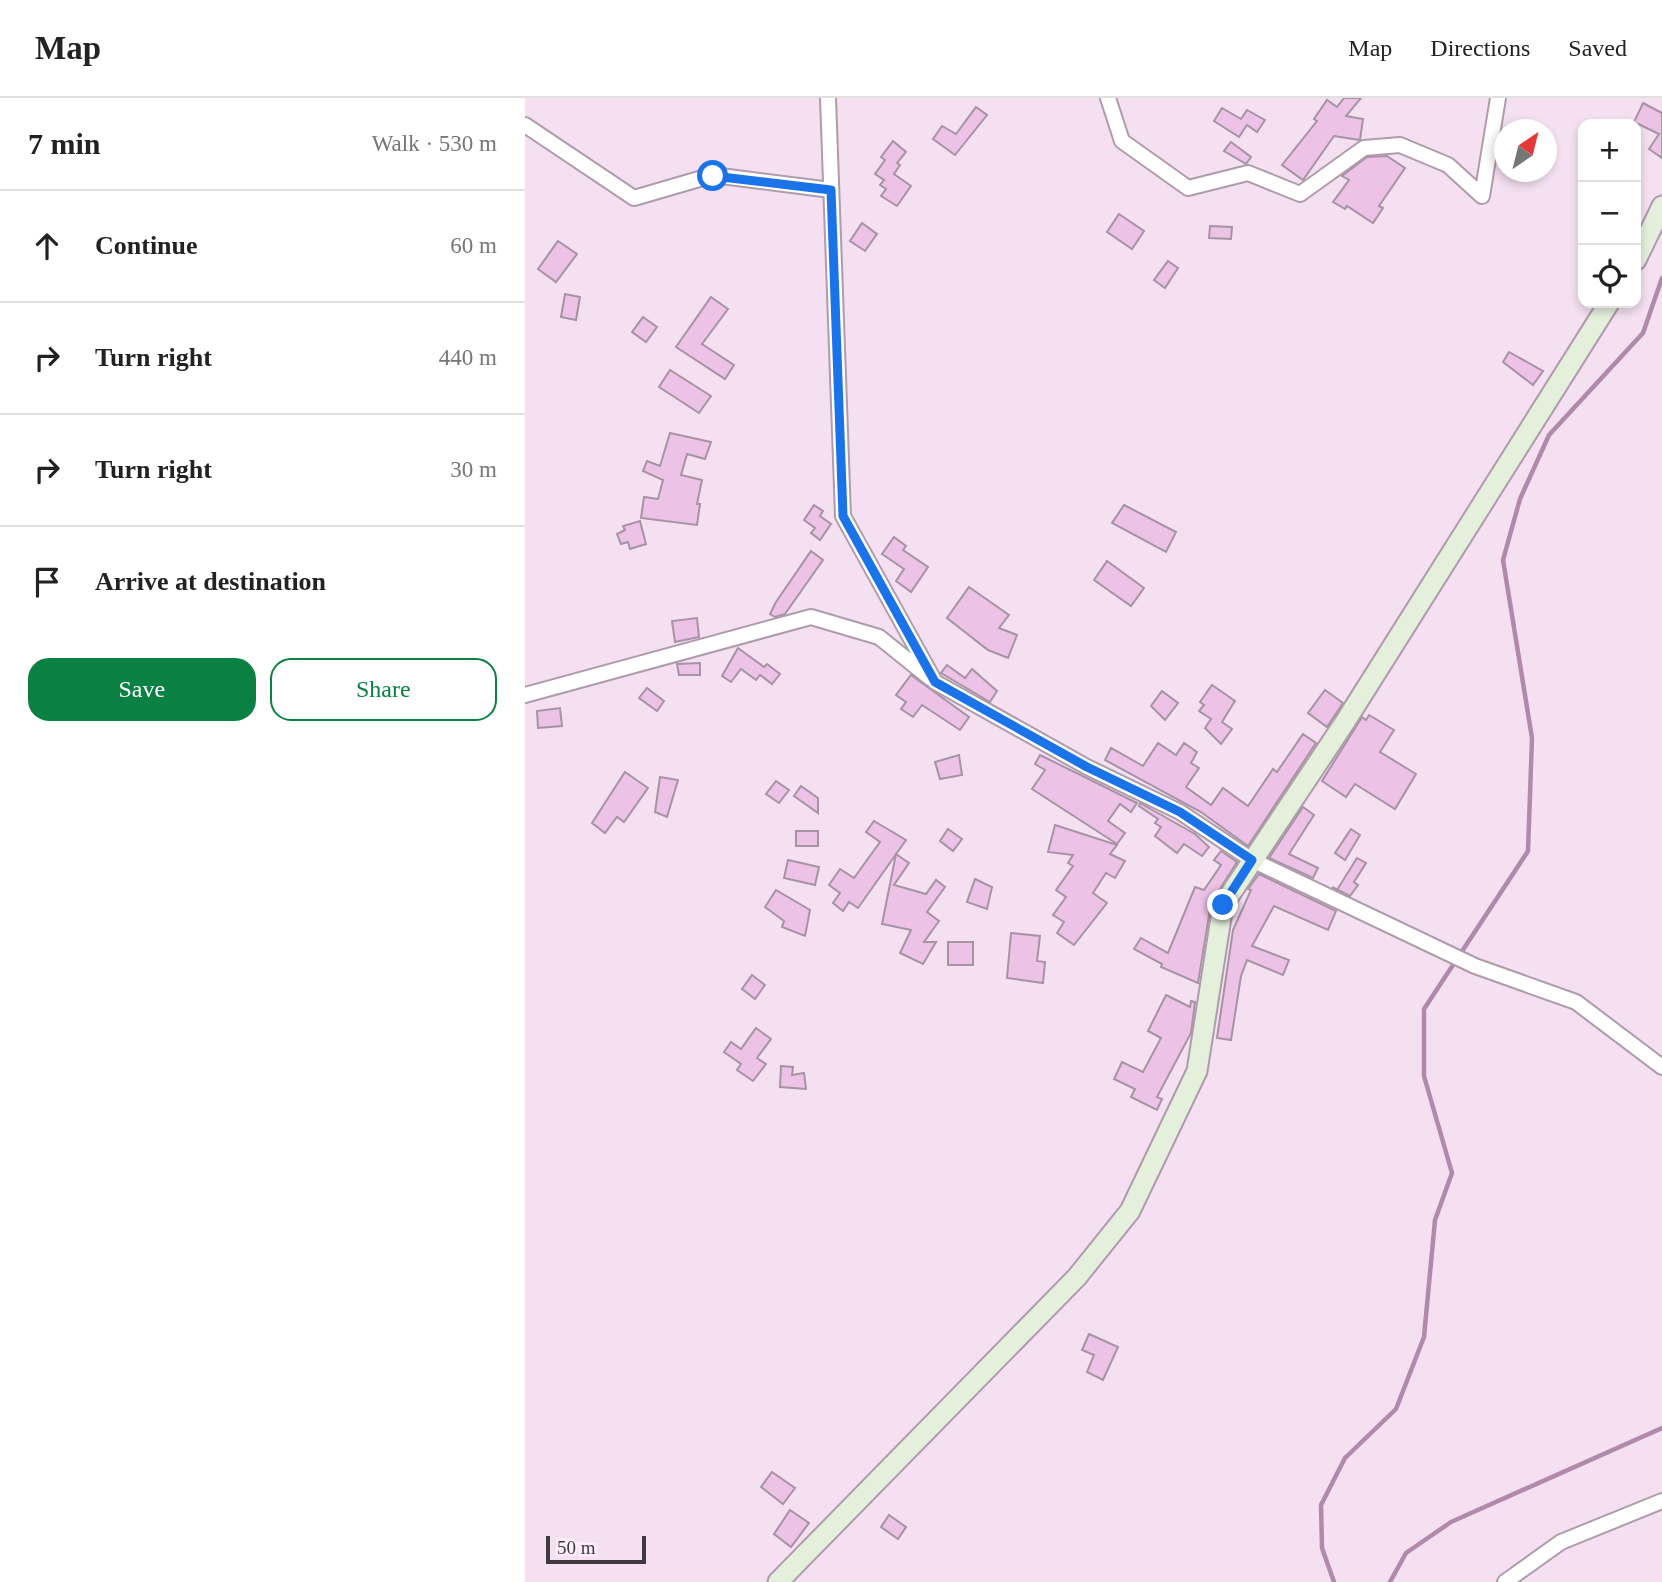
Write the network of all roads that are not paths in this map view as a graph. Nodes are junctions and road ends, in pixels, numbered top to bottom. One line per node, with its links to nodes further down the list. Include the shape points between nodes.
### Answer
1 (828, 98): 5 (street)
2 (1108, 98): 3 (street, via 1122,141 1188,188 1248,173 1300,194 1364,148 1400,145 1448,164 1482,196)
3 (1498, 98)
4 (525, 125): 5 (street, via 634,198 713,176)
5 (831, 190): 9 (street, via 843,516)
6 (1662, 206): 7 (street)
7 (1641, 250)
8 (1606, 308): 11 (street, via 1345,722)
9 (935, 682): 10 (street, via 879,637 811,617); 11 (street, via 1087,767 1180,812)
10 (525, 695)
11 (1252, 860): 12 (street, via 1475,967 1576,1002); 14 (street, via 1223,905 1197,1071 1130,1211 1077,1277)
12 (1662, 1067)
13 (1662, 1501): 15 (street, via 1561,1542)
14 (778, 1582)
15 (1505, 1582)

